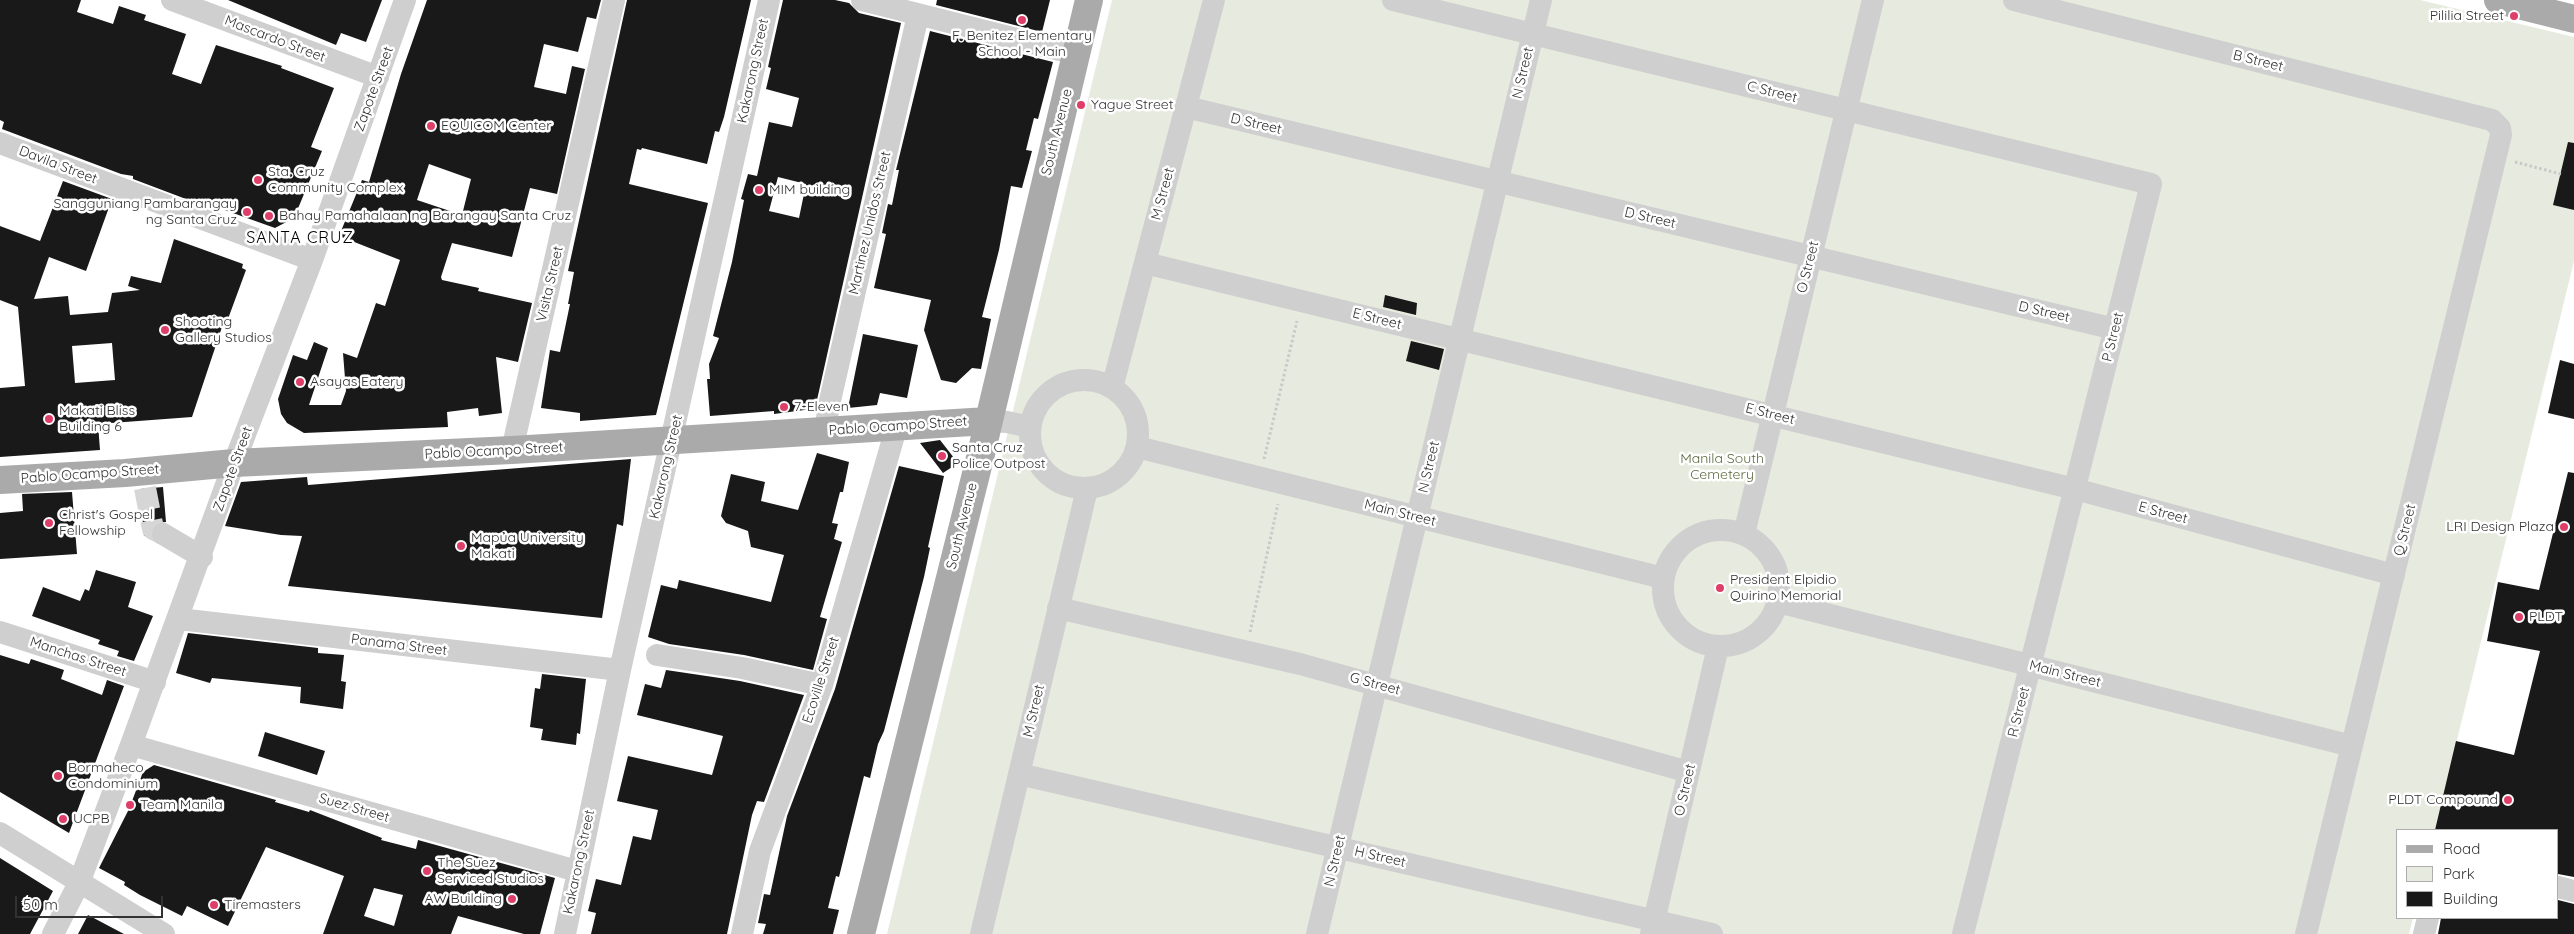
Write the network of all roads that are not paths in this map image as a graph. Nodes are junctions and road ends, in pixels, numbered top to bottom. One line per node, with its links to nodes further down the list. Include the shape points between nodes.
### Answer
1 (172, 0): 17 (street, Mascardo Street)
2 (405, 0): 17 (street, Zapote Street)
3 (614, 0): 37 (street, Visita Street)
4 (769, 0): 35 (street, Kakarong Street)
5 (862, 0): 13 (street)
6 (1089, 0): 16 (main road, South Avenue)
7 (1214, 0): 18 (street, M Street)
8 (1393, 0): 15 (street, C Street)
9 (1541, 0): 15 (street, N Street)
10 (1873, 0): 19 (street, O Street)
11 (2014, 0): 20 (street, B Street, via 2492,120)
12 (2498, 0): 14 (main road)
13 (918, 15): 16 (street); 34 (street, Martinez Unidos Street)
14 (2574, 19)
15 (1532, 34): 19 (street, C Street); 22 (street, N Street)
16 (1076, 54): 31 (main road, South Avenue)
17 (378, 78): 25 (street, Zapote Street)
18 (1186, 107): 22 (street, D Street); 26 (street, M Street)
19 (1846, 110): 23 (street, C Street); 24 (street, O Street)
20 (2499, 126): 46 (street, Q Street, via 2501,134)
21 (0, 143): 25 (street, Davila Street)
22 (1497, 181): 24 (street, D Street); 28 (street, N Street)
23 (2152, 184): 27 (street, P Street)
24 (1811, 256): 27 (street, D Street); 30 (street, O Street)
25 (312, 260): 38 (street, Zapote Street)
26 (1145, 263): 28 (street, E Street); 29 (street, M Street)
27 (2115, 329): 41 (street, P Street)
28 (1460, 339): 30 (street, E Street); 42 (street, N Street)
29 (1112, 388): 33 (street, via 1095,381 1077,380 1060,385 1035,410); 36 (street, via 1125,398 1134,413 1139,430)
30 (1772, 415): 41 (street, E Street); 44 (street, O Street)
31 (988, 421): 32 (main road, Pablo Ocampo Street); 33 (street); 75 (main road, South Avenue)
32 (897, 425): 34 (main road, Pablo Ocampo Street); 57 (street, Ecoville Street)
33 (1030, 427): 40 (street, via 1030,443 1044,471 1064,484)
34 (825, 431): 35 (main road, Pablo Ocampo Street)
35 (671, 441): 37 (main road, Pablo Ocampo Street); 55 (street, Kakarong Street)
36 (1137, 447): 40 (street, via 1119,476 1104,485); 42 (street, Main Street)
37 (512, 450): 38 (main road, Pablo Ocampo Street)
38 (234, 464): 39 (main road, Pablo Ocampo Street, via 144,480); 45 (street, Zapote Street)
39 (0, 480)
40 (1087, 489): 49 (street, M Street)
41 (2075, 489): 46 (street, E Street); 54 (street, R Street)
42 (1417, 517): 47 (street, Main Street); 58 (street, N Street)
43 (162, 534): 45 (street)
44 (1744, 534): 47 (street, via 1718,530 1693,537 1674,553); 48 (street, via 1761,545 1773,562 1779,581)
45 (202, 556): 50 (street, Zapote Street)
46 (2394, 575): 60 (street, Q Street)
47 (1663, 578): 52 (street, via 1662,594 1675,625 1687,636)
48 (1778, 602): 52 (street, via 1762,630 1734,645); 54 (street, Main Street)
49 (1058, 608): 58 (street, G Street); 62 (street, M Street)
50 (179, 618): 55 (street, Panama Street); 56 (street, Zapote Street)
51 (0, 632): 56 (street, Manchas Street)
52 (1718, 647): 61 (street, O Street)
53 (657, 655): 57 (street)
54 (2031, 665): 60 (street, Main Street); 79 (street, R Street)
55 (620, 670): 65 (street, Kakarong Street)
56 (155, 682): 59 (street, Zapote Street)
57 (822, 685): 74 (street, Ecoville Street, via 760,851)
58 (1377, 685): 61 (street, G Street); 64 (street, N Street)
59 (131, 745): 65 (street, Suez Street); 66 (street, Zapote Street)
60 (2352, 746): 80 (street, Q Street)
61 (1689, 772): 70 (street, O Street)
62 (1019, 774): 64 (street, H Street); 76 (street, M Street)
63 (0, 833): 66 (street)
64 (1338, 848): 70 (street, H Street); 77 (street, N Street)
65 (577, 871): 73 (street, Kakarong Street)
66 (79, 883): 71 (street, Zapote Street); 72 (street)
67 (2559, 887): 68 (street)
68 (2574, 891)
69 (2428, 919): 81 (street)
70 (1653, 927): 78 (street, H Street)
71 (53, 934)
72 (164, 934)
73 (565, 934)
74 (742, 934)
75 (861, 934)
76 (981, 934)
77 (1317, 934)
78 (1712, 934)
79 (1963, 934)
80 (2306, 934)
81 (2424, 934)

